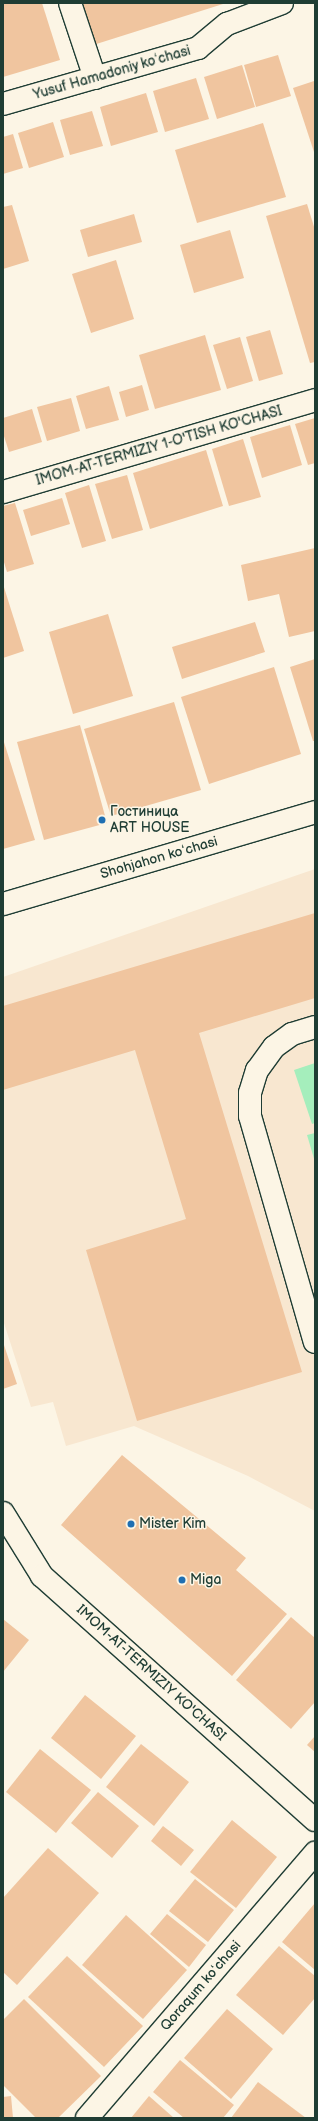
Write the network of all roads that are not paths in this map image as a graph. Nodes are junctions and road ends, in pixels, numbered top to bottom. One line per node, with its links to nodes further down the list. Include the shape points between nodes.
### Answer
1 (70, 3): 3 (street)
2 (282, 3): 3 (street, Yusuf Hamadoniy koʻchasi, via 227,24 198,48)
3 (95, 78): 4 (street, Yusuf Hamadoniy koʻchasi)
4 (3, 104)
5 (315, 400): 6 (street, IMOM-AT-TERMIZIY 1-O'TISH KO'CHASI)
6 (3, 492)
7 (315, 812): 8 (street, Shohjahon koʻchasi)
8 (3, 904)
9 (315, 1027): 10 (street, via 292,1034 274,1047 257,1070 250,1092 250,1116)
10 (315, 1342)
11 (6, 1528): 12 (street, IMOM-AT-TERMIZIY KO'CHASI, via 42,1576)
12 (315, 1820)
13 (315, 1853): 14 (street, Qoraqum koʻchasi)
14 (87, 2118)

